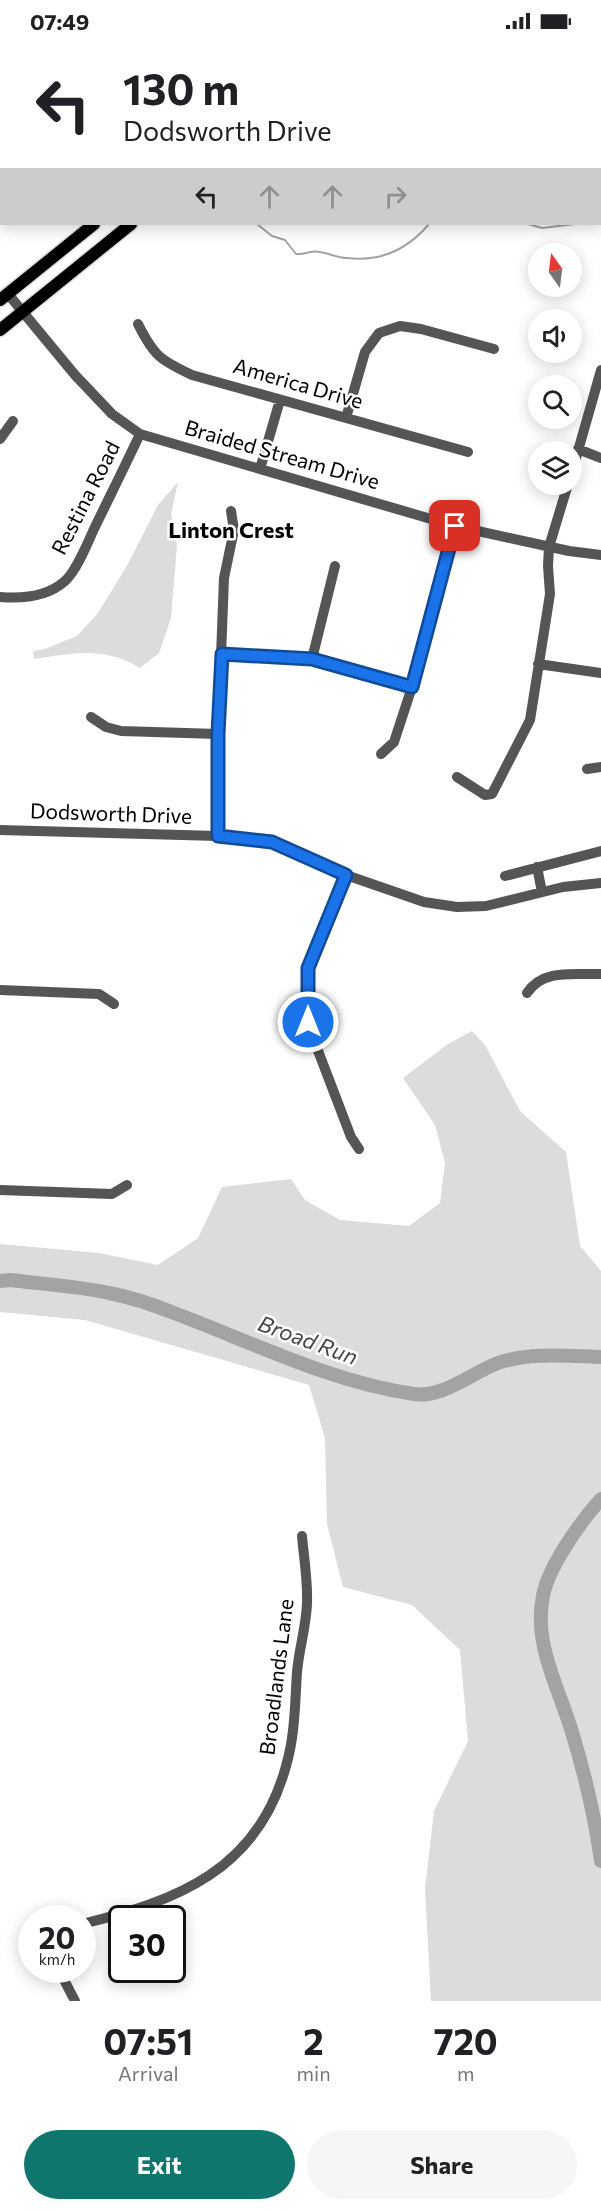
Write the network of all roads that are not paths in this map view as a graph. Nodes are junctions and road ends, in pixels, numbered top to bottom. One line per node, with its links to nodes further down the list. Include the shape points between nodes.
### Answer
1 (93, 225): 3 (main road)
2 (130, 225): 4 (main road)
3 (4, 297): 4 (street, Braided Stream Drive)
4 (22, 312): 6 (main road); 12 (street, Braided Stream Drive, via 89,391)
5 (138, 324): 9 (street, America Drive, via 151,349 165,362 192,375)
6 (0, 330)
7 (494, 349): 10 (street, via 400,326 379,333 365,352)
8 (601, 370): 14 (street)
9 (280, 400): 10 (street, America Drive); 18 (street)
10 (346, 418): 16 (street, America Drive)
11 (14, 420): 13 (street)
12 (140, 434): 18 (street, Braided Stream Drive); 25 (street, Restina Road, via 66,580 35,596)
13 (0, 439)
14 (580, 441)
15 (582, 451): 17 (street)
16 (468, 452)
17 (601, 458)
18 (260, 469): 21 (street, Braided Stream Drive)
19 (565, 495): 22 (street)
20 (231, 511): 26 (street, via 234,530 224,578)
21 (455, 526): 22 (street, Braided Stream Drive); 30 (street)
22 (549, 546): 23 (street, Braided Stream Drive); 28 (street, via 550,594)
23 (601, 555)
24 (335, 566): 27 (street)
25 (0, 597)
26 (222, 654): 27 (street); 32 (street)
27 (312, 659): 30 (street)
28 (538, 664): 29 (street); 36 (street, via 530,720 495,792 485,795)
29 (601, 673)
30 (412, 687): 33 (street, via 394,742)
31 (91, 717): 32 (street, via 121,731)
32 (218, 734): 38 (street)
33 (381, 754)
34 (601, 767): 35 (street)
35 (587, 769)
36 (457, 777)
37 (0, 830): 38 (street, Dodsworth Drive)
38 (218, 836): 41 (street, Dodsworth Drive, via 272,842)
39 (601, 851): 40 (street)
40 (537, 867): 42 (street); 44 (street)
41 (346, 875): 44 (street, Dodsworth Drive, via 424,902 448,906 486,906); 49 (street, via 308,968 308,1022)
42 (505, 876)
43 (601, 883): 44 (street, Dodsworth Drive)
44 (543, 892)
45 (601, 974): 47 (street, via 544,977)
46 (0, 990): 48 (street, via 99,994)
47 (527, 993)
48 (114, 1004)
49 (359, 1149)
50 (128, 1185): 51 (street, via 112,1194)
51 (0, 1190)
52 (302, 1536): 53 (street, Broadlands Lane, via 307,1580 305,1623 298,1655 292,1737 272,1805 247,1842 205,1879 154,1904)
53 (96, 1920)
54 (66, 1983): 55 (street)
55 (75, 2001)

